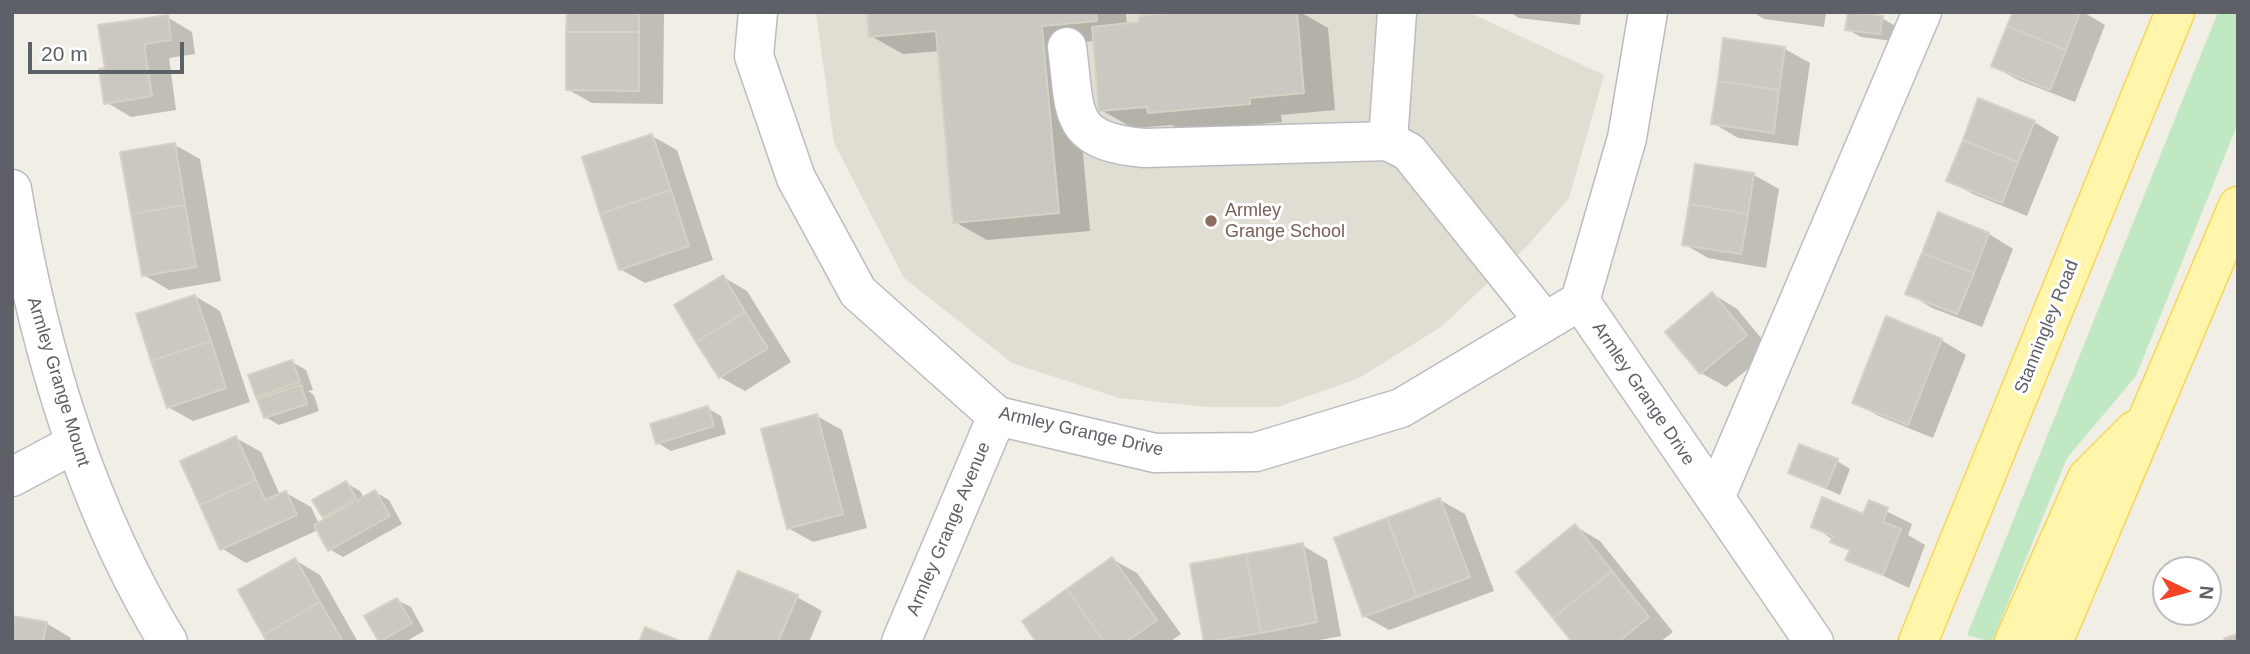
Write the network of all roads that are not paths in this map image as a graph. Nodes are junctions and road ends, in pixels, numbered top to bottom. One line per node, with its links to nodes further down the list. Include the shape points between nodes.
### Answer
1 (758, 12): 12 (street, Armley Grange Drive, via 754,56 796,178 858,292)
2 (1397, 12): 7 (street)
3 (1648, 12): 10 (street, via 1627,138)
4 (1923, 12): 16 (street)
5 (2175, 12): 20 (main road, Stanningley Road)
6 (1067, 47): 7 (street, via 1077,120 1096,139 1116,145)
7 (1388, 141): 11 (street, via 1409,152)
8 (12, 190): 14 (street, Armley Grange Mount, via 27,282)
9 (2238, 206): 13 (main road)
10 (1580, 301): 11 (street, Armley Grange Drive); 16 (street, Armley Grange Drive)
11 (1545, 322): 12 (street, Armley Grange Drive, via 1401,408 1256,452 1155,453)
12 (997, 416): 18 (street, Armley Grange Avenue)
13 (2147, 419): 21 (main road, via 2087,478); 22 (main road)
14 (74, 444): 15 (street); 17 (street, Armley Grange Mount, via 141,597)
15 (12, 477)
16 (1715, 498): 19 (street, Armley Grange Drive)
17 (168, 642)
18 (901, 642)
19 (1814, 642)
20 (1918, 642)
21 (2014, 642)
22 (2053, 642)

